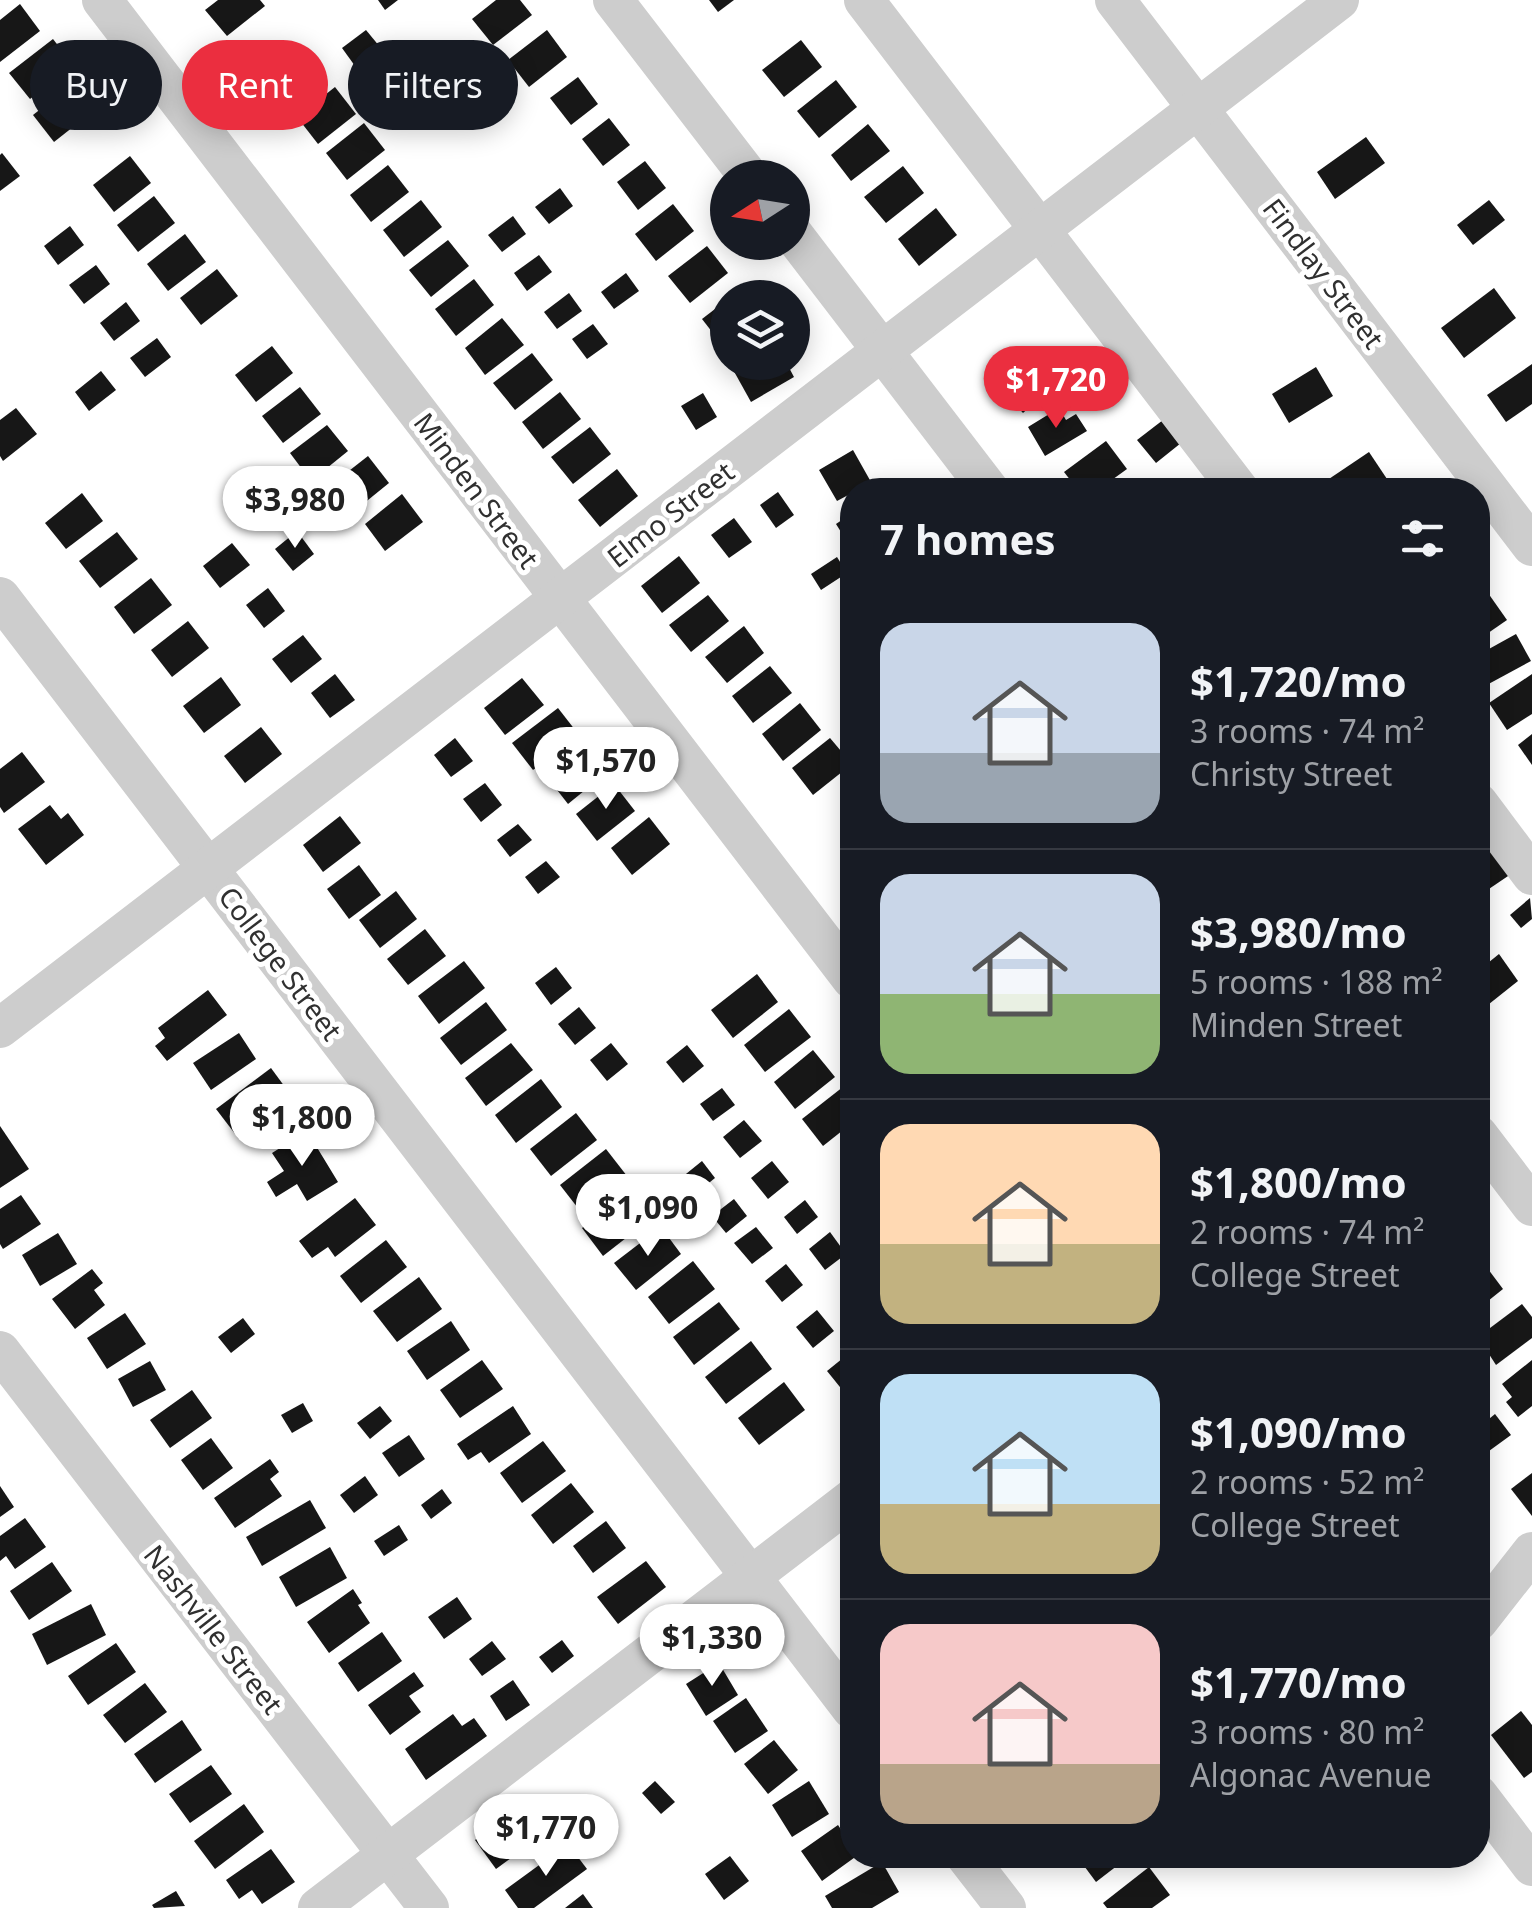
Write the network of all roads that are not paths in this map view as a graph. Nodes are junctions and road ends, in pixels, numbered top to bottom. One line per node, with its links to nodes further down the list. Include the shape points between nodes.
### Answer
1 (102, 0): 17 (street, Minden Street)
2 (613, 0): 7 (street)
3 (864, 0): 8 (street)
4 (1115, 0): 6 (street, Findlay Street)
5 (1339, 0): 6 (street, Elmo Street)
6 (1198, 108): 8 (street, Elmo Street); 13 (street, Findlay Street)
7 (736, 160)
8 (1040, 229): 10 (street, Elmo Street); 12 (street)
9 (810, 256): 10 (street)
10 (883, 350): 11 (street); 17 (street, Elmo Street)
11 (979, 478)
12 (1230, 478)
13 (1480, 478)
14 (1490, 491): 15 (street, Findlay Street)
15 (1532, 546)
16 (0, 597): 19 (street, College Street)
17 (560, 598): 19 (street, Elmo Street); 21 (street, Minden Street)
18 (1490, 819): 20 (street)
19 (208, 868): 22 (street, Elmo Street); 28 (street, College Street)
20 (1532, 875)
21 (840, 962)
22 (0, 1028)
23 (1490, 1151): 24 (street)
24 (1532, 1206)
25 (0, 1351): 32 (street, Nashville Street)
26 (840, 1508): 28 (street)
27 (1532, 1552): 29 (street)
28 (750, 1577): 30 (street, College Street); 32 (street)
29 (1490, 1606)
30 (840, 1694)
31 (1490, 1810): 33 (street)
32 (388, 1854): 35 (street); 36 (street, Nashville Street)
33 (1532, 1866)
34 (975, 1868): 37 (street)
35 (318, 1908)
36 (429, 1908)
37 (1006, 1908)

